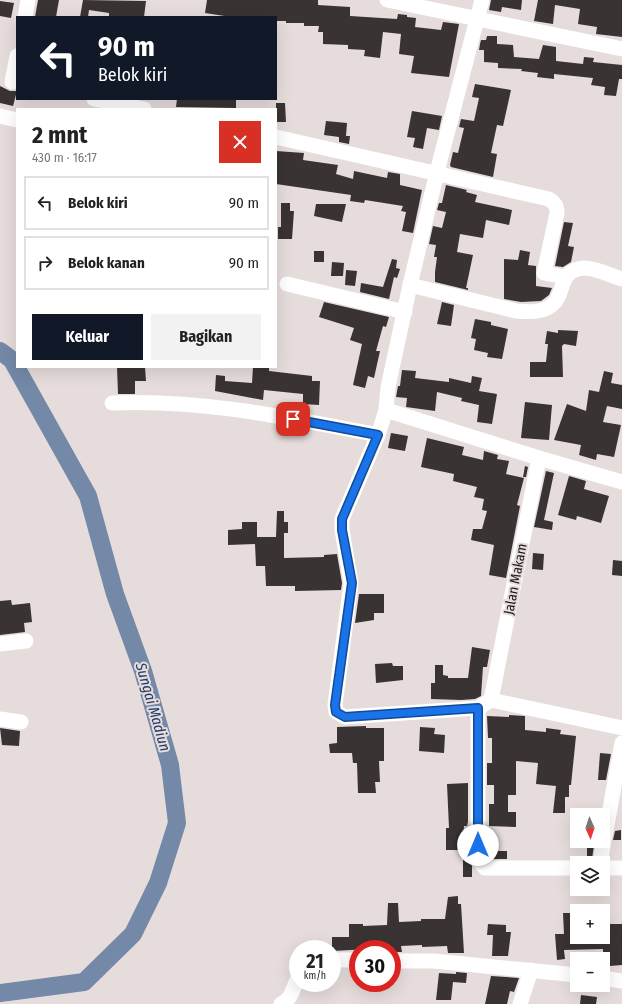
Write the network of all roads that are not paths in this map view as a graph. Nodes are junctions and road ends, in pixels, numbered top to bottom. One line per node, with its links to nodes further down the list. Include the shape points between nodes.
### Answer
1 (28, 0): 4 (street)
2 (387, 0): 5 (street)
3 (482, 0): 5 (street)
4 (25, 16)
5 (478, 18): 6 (street); 14 (street)
6 (622, 49)
7 (16, 60): 8 (street)
8 (10, 82)
9 (99, 100): 10 (street)
10 (139, 108)
11 (0, 116): 12 (street)
12 (16, 120)
13 (277, 137): 14 (street)
14 (437, 172): 15 (street, via 554,202 557,207 544,273); 18 (street)
15 (565, 277): 16 (street, via 583,268); 18 (street, via 552,305 533,312 516,311)
16 (622, 279)
17 (287, 284): 19 (street)
18 (410, 286): 19 (street)
19 (405, 312): 21 (street, via 388,387)
20 (112, 403): 22 (street, via 140,402 250,410)
21 (386, 410): 22 (street); 23 (street)
22 (378, 435): 27 (street, via 342,519 352,583 336,712 345,717)
23 (539, 458): 24 (street); 27 (street, Jalan Makam)
24 (622, 482)
25 (26, 641): 26 (street)
26 (0, 644)
27 (485, 704): 30 (street); 33 (street, Jalan Makam, via 478,860 480,864 485,868)
28 (0, 719): 29 (street)
29 (21, 722)
30 (622, 728)
31 (622, 743): 32 (street)
32 (601, 856)
33 (570, 868)
34 (610, 868): 35 (street)
35 (622, 868)
36 (401, 961): 37 (street, via 434,961)
37 (531, 970): 38 (street); 43 (street)
38 (570, 975)
39 (610, 979): 40 (street)
40 (622, 981)
41 (292, 992): 42 (street)
42 (281, 1004)
43 (520, 1004)

